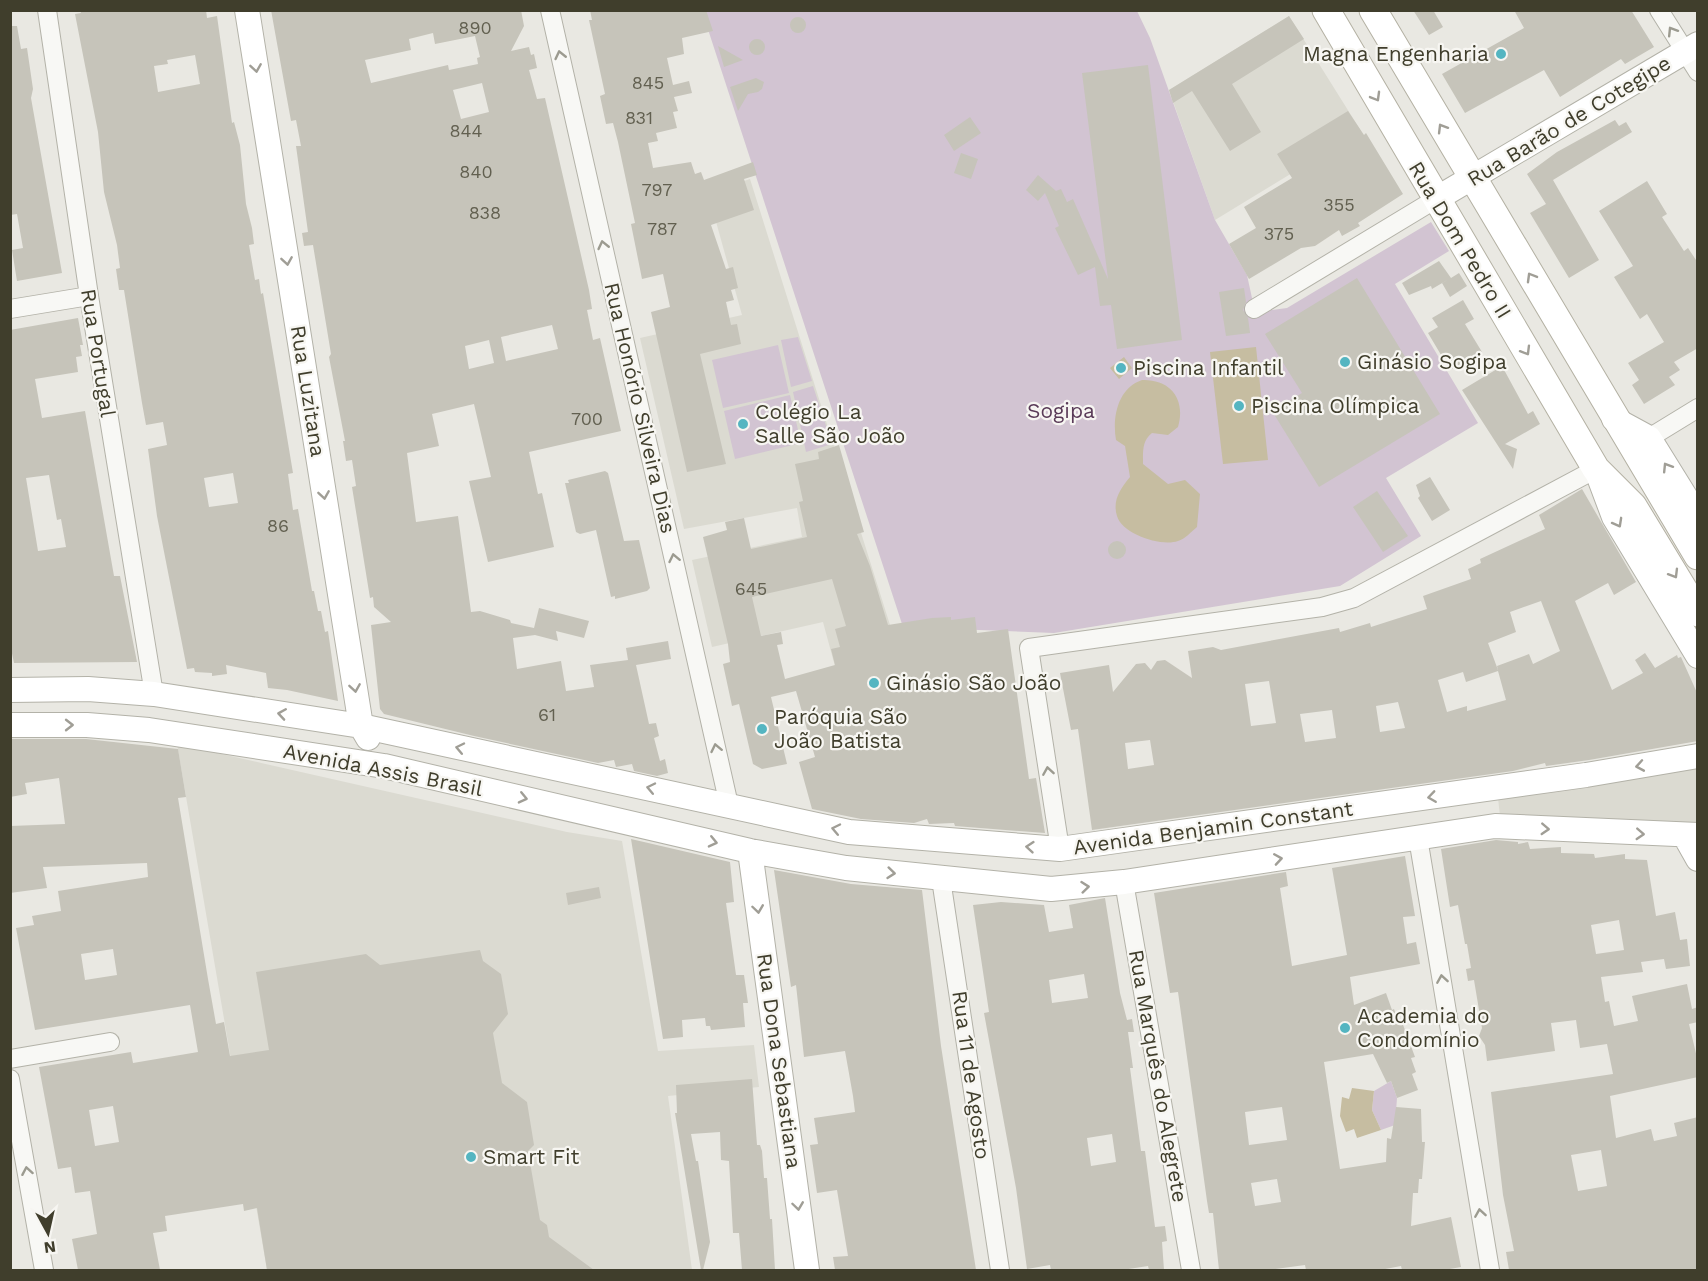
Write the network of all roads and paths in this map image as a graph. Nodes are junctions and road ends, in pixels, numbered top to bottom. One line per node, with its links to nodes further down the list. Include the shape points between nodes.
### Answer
1 (47, 10): 10 (street, Rua Portugal)
2 (247, 10): 24 (main road, Rua Luzitana, one-way to 24)
3 (550, 10): 27 (street, Rua Honório Silveira Dias, one-way to 3)
4 (1326, 10): 9 (main road, Rua Dom Pedro II, one-way to 9)
5 (1373, 10): 8 (main road, Rua Dom Pedro II, one-way to 5)
6 (1659, 10): 7 (street, one-way to 6)
7 (1693, 56): 8 (main road, Rua Barão de Cotegipe)
8 (1472, 178): 9 (main road, Rua Barão de Cotegipe); 14 (main road, Rua Dom Pedro II, one-way to 8)
9 (1436, 199): 12 (street, Rua Barão de Cotegipe); 16 (main road, Rua Dom Pedro II, one-way to 16)
10 (89, 296): 11 (street); 22 (street, Rua Portugal)
11 (10, 309)
12 (1254, 309)
13 (1698, 408): 15 (street)
14 (1613, 418): 15 (main road); 18 (main road, Rua Dom Pedro II)
15 (1649, 438): 17 (main road, one-way to 15)
16 (1596, 469): 19 (main road, Rua Dom Pedro II, one-way to 19, via 1633,506); 20 (main road, Rua Dom Pedro II, one-way to 20, via 1614,518); 30 (street, one-way to 16, via 1029,648 1322,607 1353,598)
17 (1698, 517)
18 (1698, 556)
19 (1698, 613)
20 (1698, 656)
21 (10, 690): 22 (main road, Avenida Assis Brasil, via 88,689)
22 (154, 694): 24 (main road, Avenida Assis Brasil, one-way to 22)
23 (10, 725): 26 (main road, Avenida Assis Brasil, one-way to 26, via 149,730)
24 (361, 726): 26 (main road, Rua Luzitana); 27 (main road, Avenida Assis Brasil, one-way to 24)
25 (1698, 756): 30 (main road, Avenida Benjamin Constant, one-way to 30)
26 (384, 766): 31 (main road, Avenida Assis Brasil, one-way to 31)
27 (729, 805): 30 (main road, Avenida Benjamin Constant, one-way to 27, via 849,832)
28 (1691, 836): 29 (main road, Avenida Benjamin Constant, one-way to 28, via 1495,826); 32 (main road)
29 (1419, 838): 34 (main road, Avenida Benjamin Constant, one-way to 29); 42 (street, one-way to 29)
30 (1060, 849)
31 (750, 851): 33 (main road, Avenida Benjamin Constant, one-way to 33); 39 (main road, Rua Dona Sebastiana, one-way to 39)
32 (1698, 859)
33 (941, 879): 34 (main road, Avenida Benjamin Constant, one-way to 34, via 1052,889); 40 (street, Rua 11 de Agosto)
34 (1124, 882): 41 (street, Rua Marquês do Alegrete)
35 (110, 1042): 36 (street)
36 (10, 1059)
37 (10, 1079): 38 (street, one-way to 37)
38 (44, 1270)
39 (807, 1270)
40 (1000, 1270)
41 (1191, 1270)
42 (1490, 1270)

